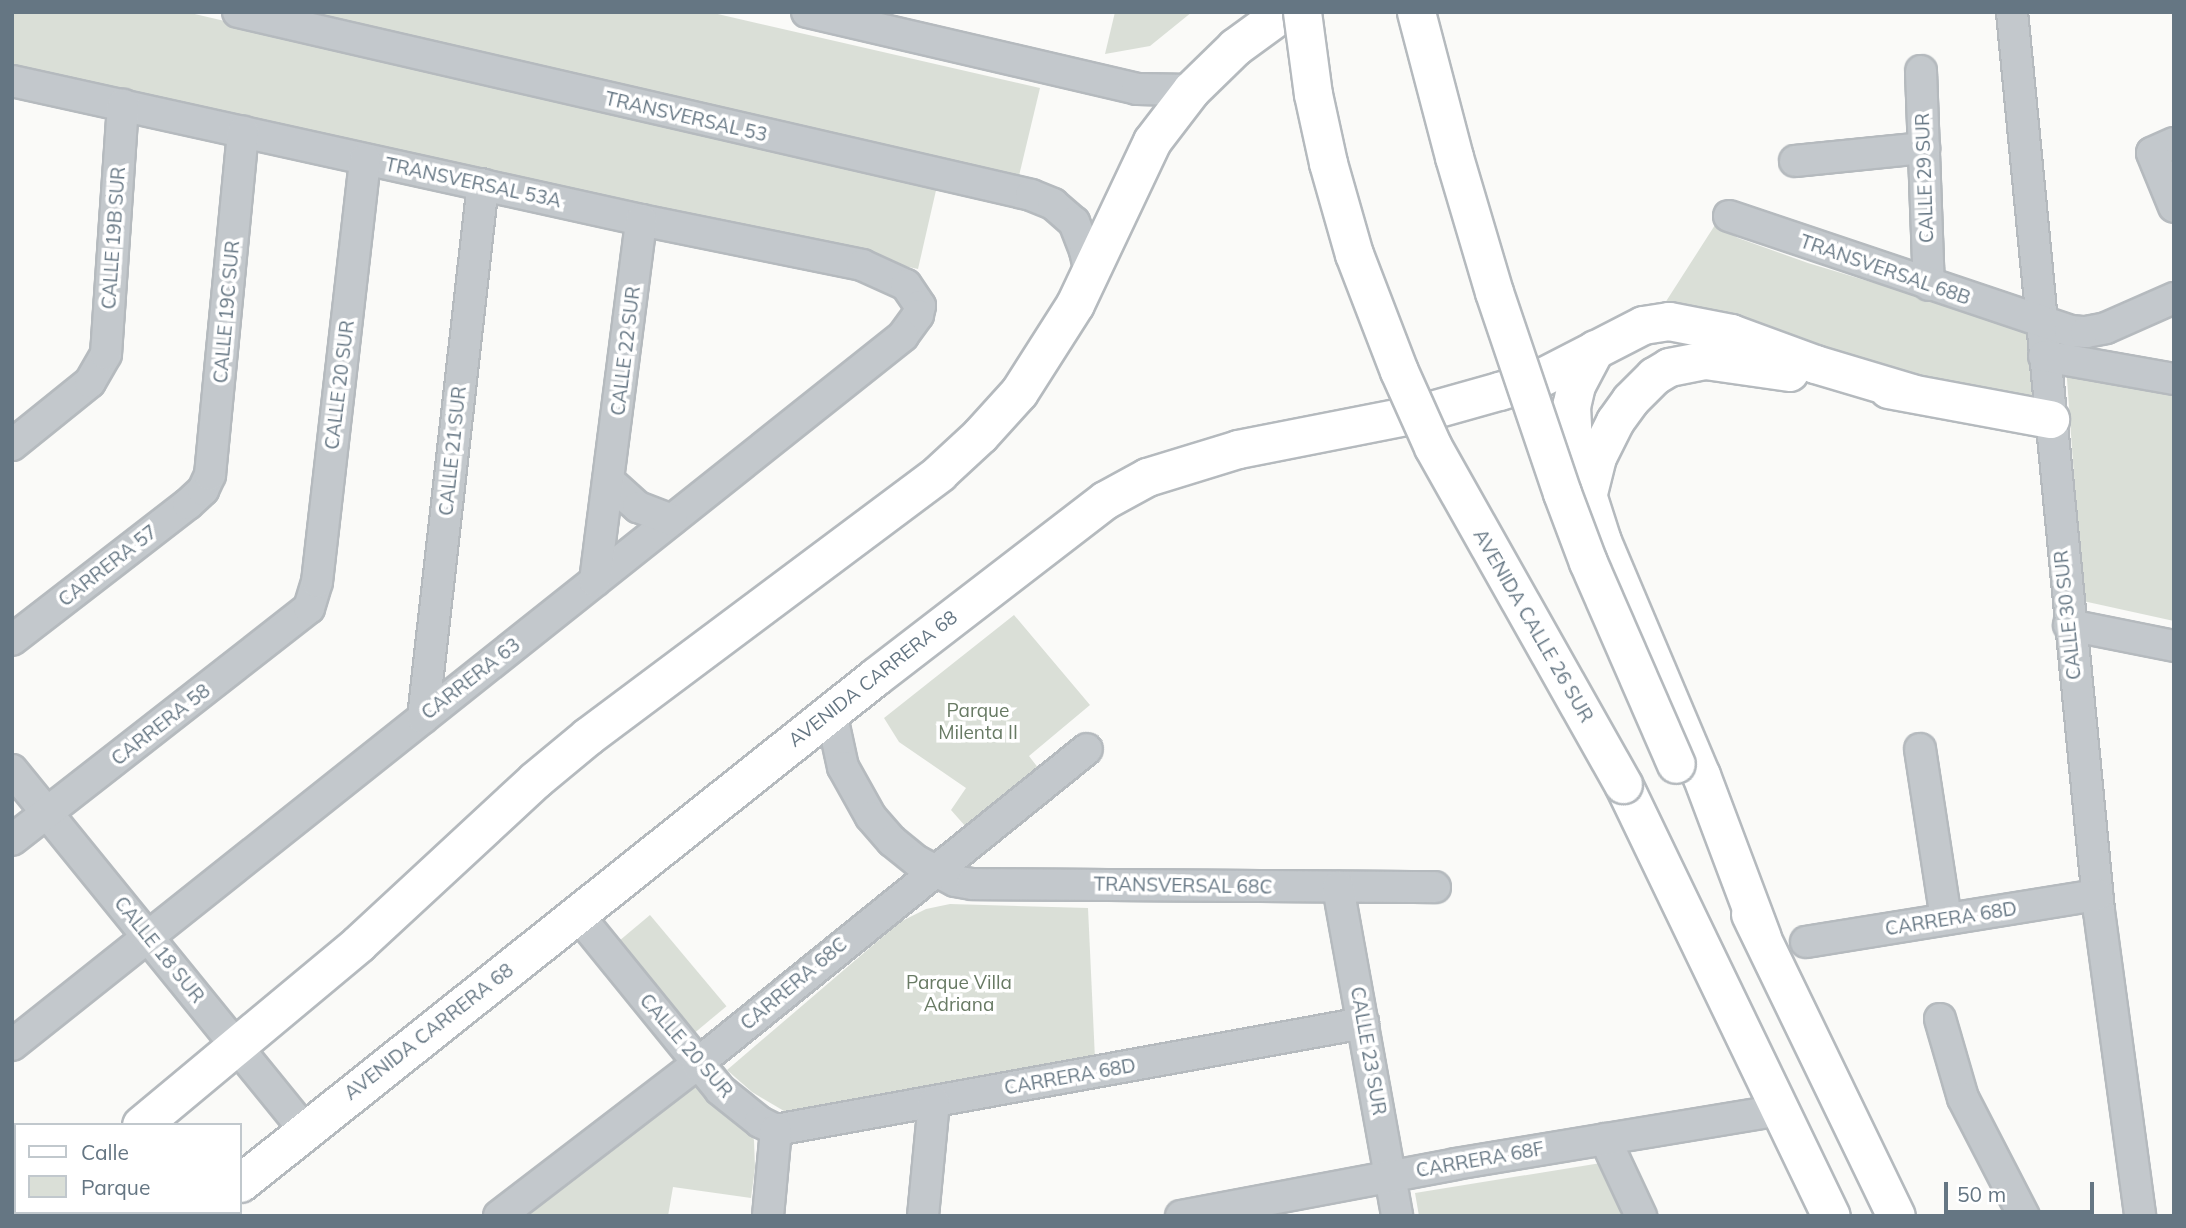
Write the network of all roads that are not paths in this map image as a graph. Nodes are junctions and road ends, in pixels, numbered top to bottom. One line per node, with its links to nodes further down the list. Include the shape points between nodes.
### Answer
1 (238, 12): 23 (street, TRANSVERSAL 53, via 1031,195 1053,204 1074,222)
2 (807, 12): 8 (street)
3 (1251, 12): 9 (main road)
4 (1283, 12): 9 (main road)
5 (1302, 12): 65 (main road, AVENIDA CALLE 26 SUR, bridge, via 1328,163 1354,254 1399,371 1433,447 1623,784)
6 (1416, 12): 57 (main road, bridge, via 1494,292 1562,493 1676,764)
7 (2012, 12): 27 (street, CALLE 30 SUR)
8 (900, 23): 12 (street, via 1137,89)
9 (1235, 47): 12 (main road)
10 (1921, 71): 15 (street, CALLE 29 SUR)
11 (12, 80): 13 (street, TRANSVERSAL 53A)
12 (1191, 90): 23 (main road, via 1152,141)
13 (123, 105): 14 (street, TRANSVERSAL 53A); 33 (street, CALLE 19B SUR, via 106,354 90,382)
14 (243, 132): 17 (street, TRANSVERSAL 53A); 35 (street, CALLE 19C SUR, via 213,455)
15 (1924, 148): 18 (street); 24 (street, CALLE 29 SUR)
16 (2163, 148): 20 (street)
17 (365, 160): 19 (street, TRANSVERSAL 53A); 39 (street, CALLE 20 SUR, via 317,582)
18 (1795, 161)
19 (482, 184): 22 (street, TRANSVERSAL 53A); 44 (street, CALLE 21 SUR)
20 (2174, 207)
21 (1729, 216): 24 (street, TRANSVERSAL 68B)
22 (642, 220): 26 (street, TRANSVERSAL 53A, via 871,267 906,285); 34 (street, CALLE 22 SUR)
23 (1090, 273): 62 (main road, via 1048,351 1019,392 959,454 588,736 365,939)
24 (1929, 285): 27 (street, TRANSVERSAL 68B)
25 (2174, 298): 27 (street, TRANSVERSAL 68B, via 2086,332)
26 (920, 306): 37 (street, CARRERA 63, via 902,336)
27 (2041, 323): 29 (street, CALLE 30 SUR)
28 (1595, 349): 31 (main road, AVENIDA CARRERA 68, via 1643,325 1669,321 1700,324); 36 (main road, via 1571,406 1573,444); 43 (main road, AVENIDA CARRERA 68, via 1538,379 1499,391 1417,414 1238,449 1147,477 1105,500)
29 (2044, 356): 30 (street); 32 (street, CALLE 30 SUR)
30 (2174, 379)
31 (1912, 393): 32 (main road); 36 (main road, via 1731,362 1688,361 1644,384 1615,421 1597,457)
32 (2050, 419): 40 (street, CALLE 30 SUR)
33 (12, 445)
34 (610, 482): 37 (street, via 638,507); 38 (street, CALLE 22 SUR)
35 (203, 490): 41 (street, CARRERA 57)
36 (1587, 498): 57 (main road)
37 (672, 520): 38 (street, CARRERA 63)
38 (595, 581): 44 (street, CARRERA 63)
39 (309, 608): 48 (street, CARRERA 58)
40 (2069, 625): 42 (street); 53 (street, CALLE 30 SUR)
41 (12, 640)
42 (2174, 646)
43 (831, 712): 50 (street, via 843,767 859,799 892,841); 54 (main road, AVENIDA CARRERA 68)
44 (423, 718): 56 (street, CARRERA 63)
45 (1087, 749): 50 (street, CARRERA 68C)
46 (1920, 749): 55 (street)
47 (12, 770): 48 (street, CALLE 18 SUR)
48 (47, 813): 49 (street, CARRERA 58); 56 (street, CALLE 18 SUR)
49 (12, 840)
50 (934, 872): 51 (street, TRANSVERSAL 68C, via 972,884); 63 (street, CARRERA 68C)
51 (1338, 887): 52 (street, TRANSVERSAL 68C); 60 (street, CALLE 23 SUR)
52 (1435, 887)
53 (2097, 895): 55 (street, CARRERA 68D); 81 (street, CALLE 30 SUR)
54 (578, 915): 63 (street, CALLE 20 SUR); 67 (main road, AVENIDA CARRERA 68)
55 (1946, 919): 58 (street, CARRERA 68D)
56 (148, 937): 61 (street, CARRERA 63); 62 (street, CALLE 18 SUR)
57 (1762, 937): 79 (main road)
58 (1806, 942)
59 (1940, 1020): 80 (street, via 1963,1098)
60 (1363, 1023): 64 (street, CARRERA 68D); 70 (street, CALLE 23 SUR)
61 (12, 1045)
62 (237, 1047): 66 (main road); 67 (street, CALLE 18 SUR)
63 (697, 1064): 68 (street, CALLE 20 SUR, via 736,1103); 72 (street, CARRERA 68C)
64 (934, 1102): 68 (street, CARRERA 68D); 74 (street)
65 (1780, 1110): 69 (street, CARRERA 68F); 78 (main road, AVENIDA CALLE 26 SUR)
66 (143, 1123)
67 (305, 1130): 71 (main road, AVENIDA CARRERA 68)
68 (776, 1130): 73 (street)
69 (1605, 1139): 70 (street, CARRERA 68F); 77 (street)
70 (1390, 1176): 75 (street, CARRERA 68F); 76 (street, CALLE 23 SUR)
71 (242, 1181)
72 (499, 1216)
73 (768, 1216)
74 (923, 1216)
75 (1181, 1216)
76 (1397, 1216)
77 (1641, 1216)
78 (1831, 1216)
79 (1896, 1216)
80 (2024, 1216)
81 (2140, 1216)

